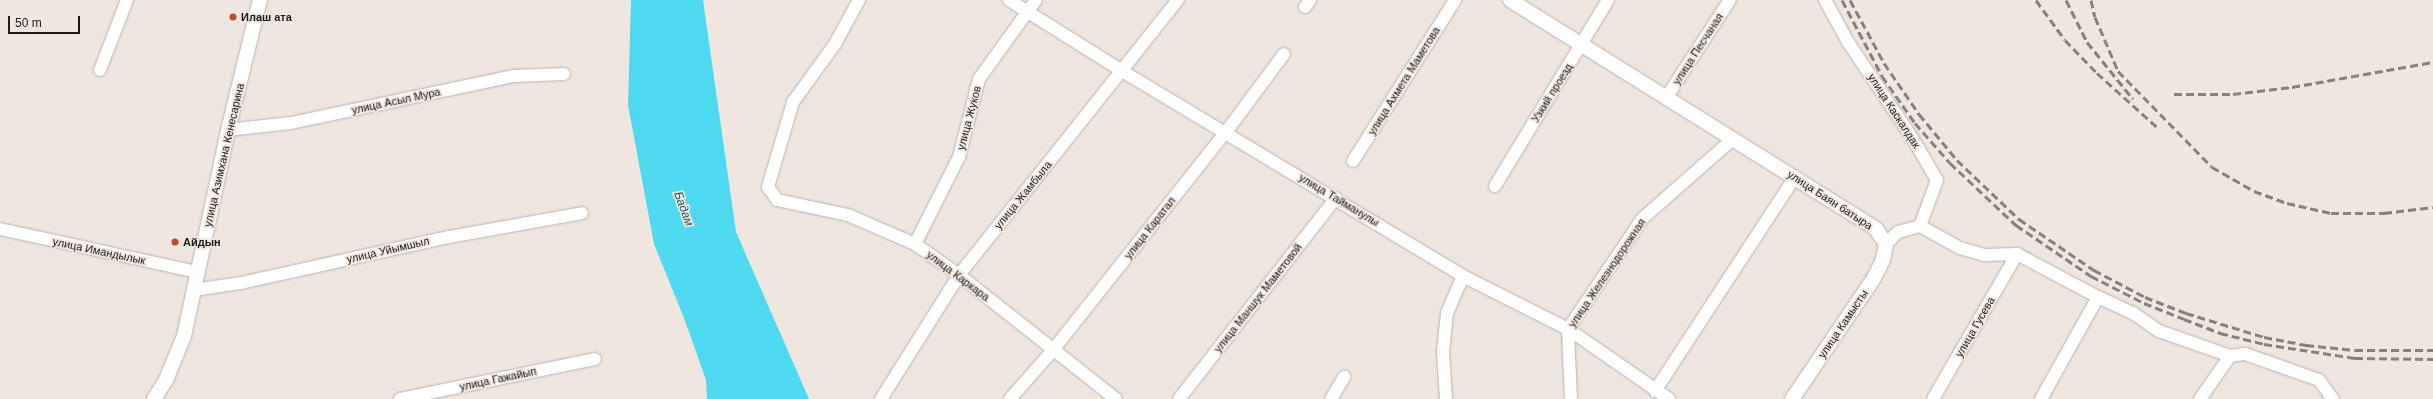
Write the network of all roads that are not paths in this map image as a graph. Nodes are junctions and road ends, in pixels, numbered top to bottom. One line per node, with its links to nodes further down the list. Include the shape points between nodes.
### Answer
1 (127, 0): 15 (street)
2 (260, 0): 19 (street, улица Азимхана Кенесарина)
3 (859, 0): 29 (street, улица Каркара, via 835,44 793,102 768,187 777,200 848,215)
4 (1009, 0): 12 (street, улица Тайманулы)
5 (1036, 0): 12 (street, улица Жуков)
6 (1178, 0): 16 (street, улица Жамбыла)
7 (1455, 0): 22 (street, улица Ахмета Маметова)
8 (1510, 0): 13 (street, улица Баян батыра)
9 (1608, 0): 13 (street, Узкий проезд)
10 (1730, 0): 18 (street, улица Песчаная)
11 (1825, 0): 27 (street, улица Каскалдак, via 1848,42 1913,139 1937,180)
12 (1027, 11): 16 (street, улица Тайманулы); 29 (street, улица Жуков, via 979,79 959,157)
13 (1581, 45): 18 (street, улица Баян батыра); 24 (street, Узкий проезд)
14 (1284, 54): 20 (street, улица Каратал)
15 (100, 70)
16 (1122, 71): 20 (street, улица Тайманулы); 33 (street, улица Жамбыла)
17 (564, 74): 19 (street, улица Асыл Мура, via 514,76 291,123)
18 (1666, 98): 21 (street, улица Баян батыра)
19 (228, 130): 32 (street, улица Азимхана Кенесарина)
20 (1226, 132): 25 (street, улица Тайманулы); 38 (street, улица Каратал)
21 (1733, 139): 23 (street, улица Баян батыра); 37 (street, улица Железнодорожная, via 1643,218)
22 (1353, 161)
23 (1795, 177): 30 (street, улица Баян батыра, via 1876,229); 42 (street)
24 (1495, 186)
25 (1336, 198): 34 (street, улица Тайманулы); 48 (street, улица Маншук Маметовой)
26 (582, 213): 35 (street, улица Уйымшыл, via 449,237 241,283)
27 (1920, 226): 30 (street, via 1898,232); 31 (street, via 1960,248 1985,255)
28 (0, 229): 32 (street, улица Имандылык)
29 (915, 244): 33 (street, улица Каркара)
30 (1886, 244): 53 (street, улица Камысты, via 1883,260 1874,278)
31 (2017, 254): 36 (street); 54 (street, улица Гусева)
32 (198, 272): 35 (street, улица Азимхана Кенесарина)
33 (959, 275): 38 (street, улица Каркара); 45 (street, улица Жамбыла)
34 (1463, 276): 37 (street, улица Тайманулы); 50 (street, via 1447,313 1443,351)
35 (194, 290): 43 (street, улица Азимхана Кенесарина, via 184,336 166,380)
36 (2098, 297): 39 (street, via 2133,313 2160,331); 55 (street)
37 (1568, 329): 42 (street, улица Тайманулы); 51 (street, улица Железнодорожная)
38 (1053, 350): 46 (street, улица Каратал); 47 (street, улица Каркара)
39 (2230, 356): 56 (street); 57 (street, via 2244,354 2319,380)
40 (595, 359): 44 (street, улица Гажайып)
41 (1344, 377): 49 (street)
42 (1655, 391): 52 (street, улица Тайманулы)
43 (154, 399)
44 (400, 399)
45 (881, 399)
46 (1010, 399)
47 (1116, 399)
48 (1179, 399)
49 (1331, 399)
50 (1446, 399)
51 (1571, 399)
52 (1669, 399)
53 (1792, 399)
54 (1932, 399)
55 (2041, 399)
56 (2200, 399)
57 (2333, 399)

